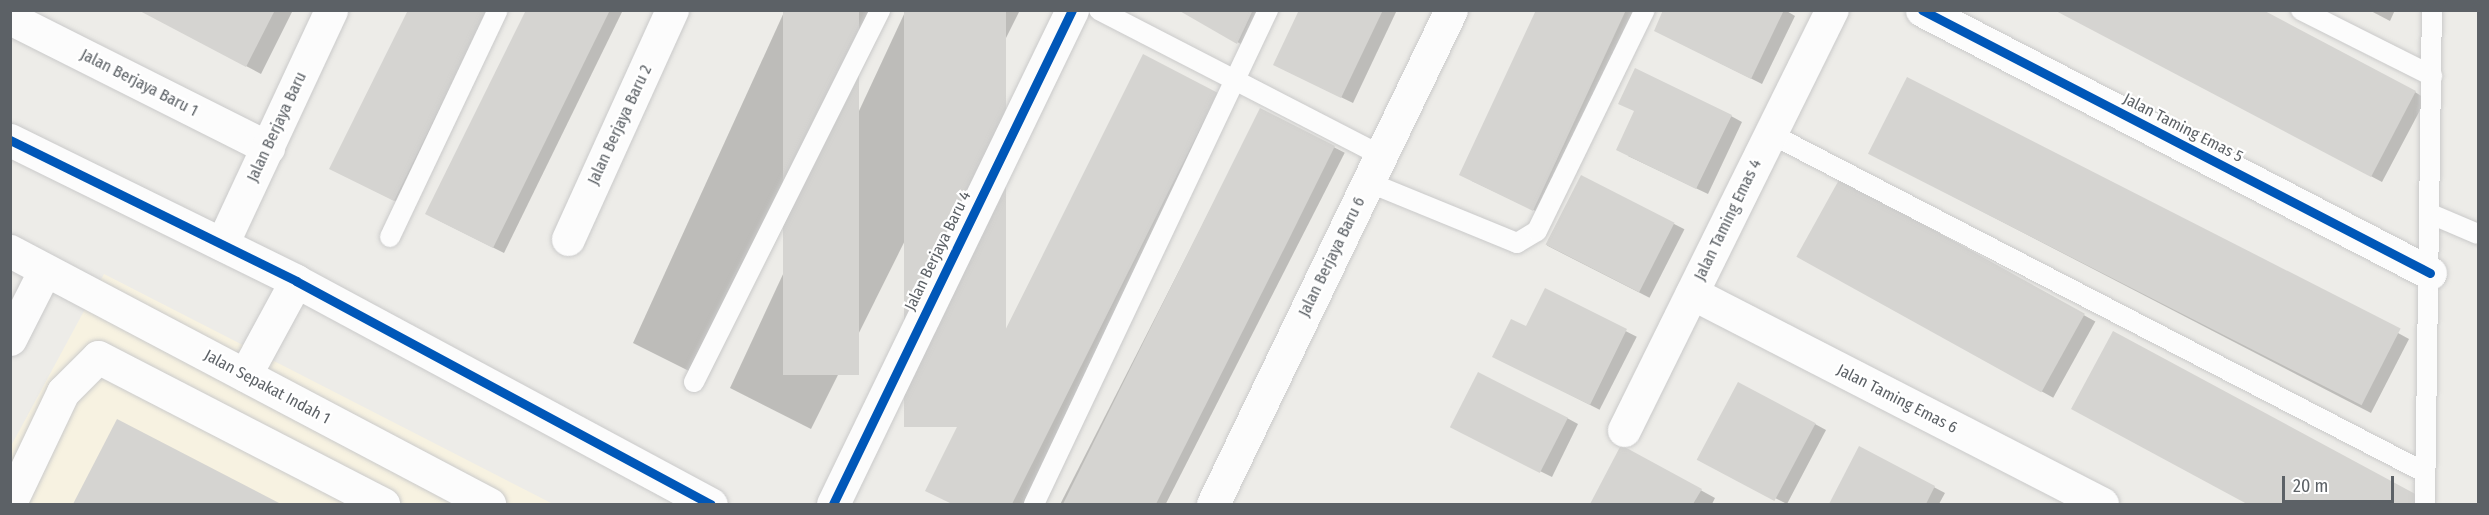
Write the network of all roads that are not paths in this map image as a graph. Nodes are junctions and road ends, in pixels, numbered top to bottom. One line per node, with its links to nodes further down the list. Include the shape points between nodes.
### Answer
1 (332, 10): 19 (street, Jalan Berjaya Baru)
2 (498, 10): 23 (lane)
3 (672, 10): 24 (street, Jalan Berjaya Baru 2)
4 (880, 10): 33 (lane)
5 (1072, 10): 41 (street, Jalan Berjaya Baru 4)
6 (1099, 10): 16 (lane)
7 (1268, 10): 16 (lane)
8 (1451, 10): 20 (street, Jalan Berjaya Baru 6)
9 (1645, 10): 20 (lane, via 1537,231 1517,243)
10 (1832, 10): 17 (street, Jalan Taming Emas 4)
11 (1922, 10): 28 (street, Jalan Taming Emas 5)
12 (2301, 10): 15 (lane)
13 (2432, 10): 15 (lane)
14 (10, 18): 19 (street, Jalan Berjaya Baru 1)
15 (2432, 76): 21 (lane)
16 (1233, 79): 20 (lane); 42 (lane)
17 (1771, 134): 30 (street, Jalan Taming Emas 4); 36 (lane)
18 (10, 140): 25 (street)
19 (268, 148): 25 (street, Jalan Berjaya Baru)
20 (1374, 169): 43 (street, Jalan Berjaya Baru 6)
21 (2431, 214): 22 (lane); 28 (lane)
22 (2478, 234)
23 (390, 237)
24 (568, 239)
25 (222, 244): 29 (street)
26 (10, 251): 27 (street, Jalan Sepakat Indah 1)
27 (45, 270): 31 (street); 32 (street, Jalan Sepakat Indah 1)
28 (2430, 273): 36 (lane)
29 (296, 281): 32 (street); 40 (street)
30 (1692, 293): 34 (street, Jalan Taming Emas 4); 44 (street, Jalan Taming Emas 6)
31 (10, 339)
32 (245, 375): 35 (street, Jalan Sepakat Indah 1)
33 (694, 382)
34 (1624, 430)
35 (384, 449): 37 (street); 39 (street, Jalan Sepakat Indah 1)
36 (2424, 472): 45 (lane)
37 (372, 499): 38 (street, via 98,357 63,392)
38 (10, 503)
39 (489, 504)
40 (711, 504)
41 (833, 504)
42 (1034, 504)
43 (1214, 504)
44 (2102, 504)
45 (2425, 504)

